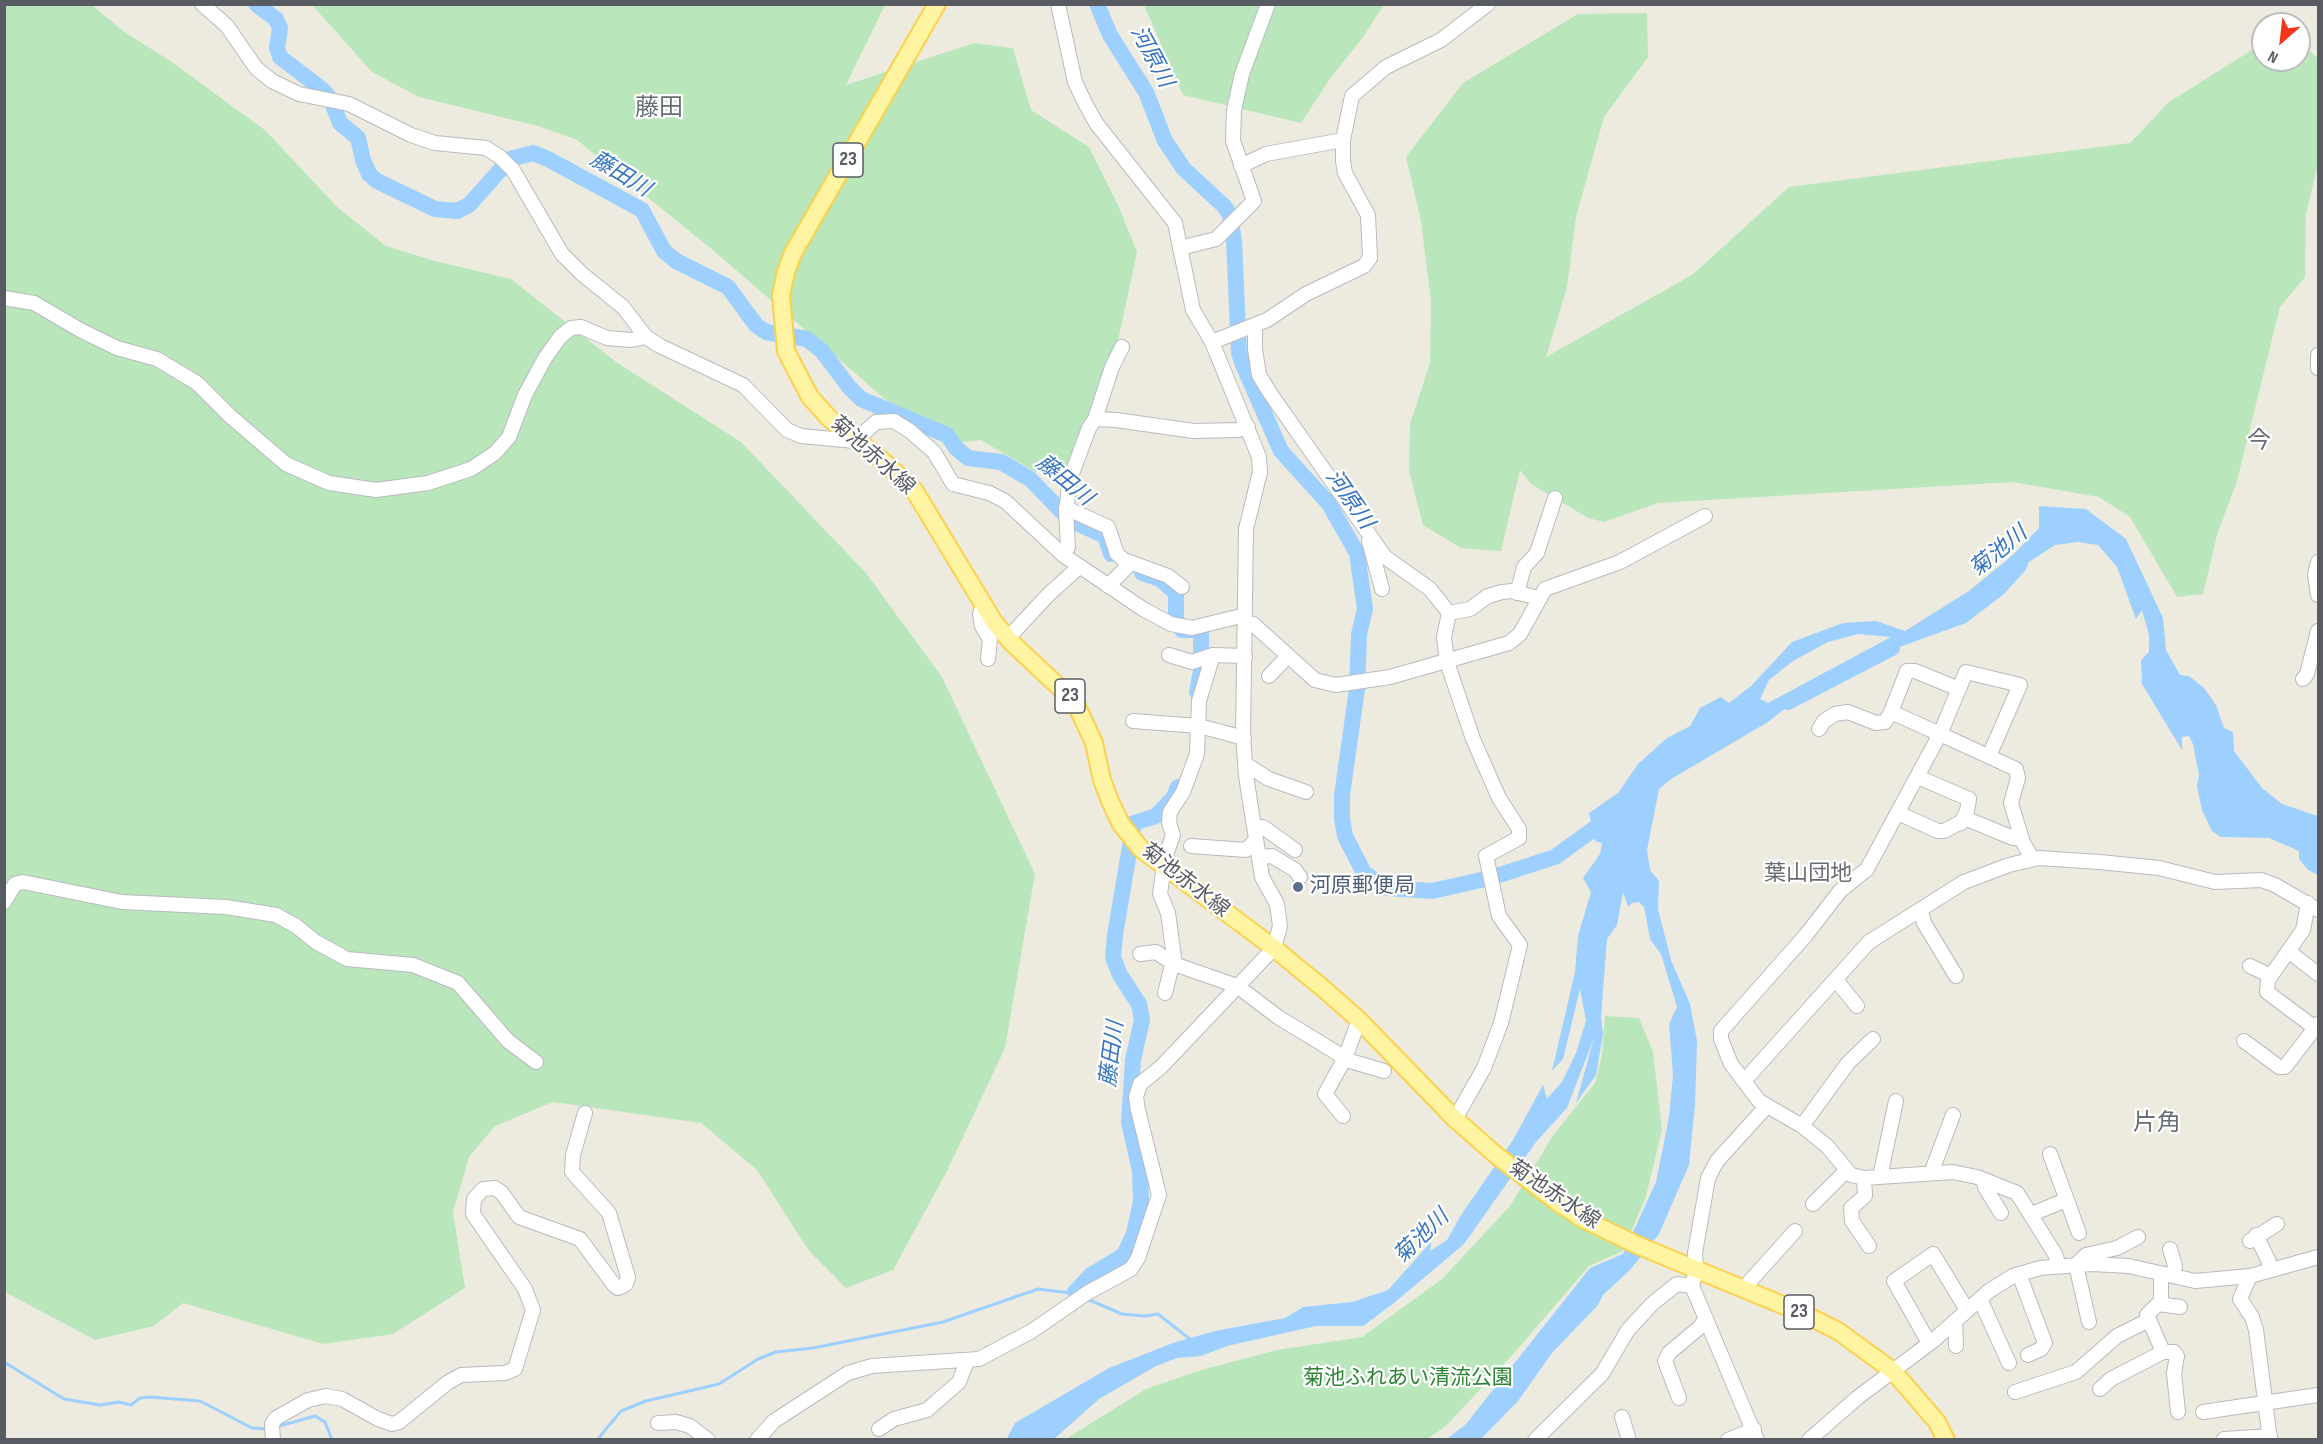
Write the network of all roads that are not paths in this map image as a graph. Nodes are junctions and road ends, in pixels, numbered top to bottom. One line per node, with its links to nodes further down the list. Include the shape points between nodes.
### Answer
1 (202, 4): 11 (street, via 232,33 256,68 281,85 299,94 349,104 435,143 486,148 500,157 513,170 562,254 623,307)
2 (937, 4): 18 (main road, 菊池赤水線 / 23, via 793,253 781,295 786,351 810,398)
3 (1058, 4): 8 (street, via 1075,82 1085,103 1096,123 1166,208 1175,222)
4 (1268, 4): 7 (street, via 1242,74 1234,111 1233,141)
5 (1488, 4): 6 (street, via 1441,40 1386,67 1352,96)
6 (1343, 140): 7 (street, via 1266,154); 10 (street, via 1345,173 1368,215 1370,258 1356,271 1306,294)
7 (1240, 165): 8 (street, via 1254,201 1216,239)
8 (1180, 248): 12 (street, via 1193,310)
9 (4, 298): 11 (street, via 34,303 117,348 157,359 197,383 286,464 328,483 376,490 428,483 471,469 495,453 509,437 545,358 571,328 581,327 607,338)
10 (1255, 326): 12 (street); 22 (street, via 1259,375)
11 (646, 337): 18 (street, via 743,385 787,430 801,436)
12 (1212, 342): 17 (street)
13 (1122, 347): 16 (street)
14 (2319, 356): 15 (street)
15 (2319, 368)
16 (1095, 420): 17 (street, via 1194,431); 20 (street, via 1070,479)
17 (1248, 427): 35 (street, via 1256,443 1260,472 1246,529)
18 (855, 441): 23 (street, via 876,422 894,421 934,452 953,484 1005,501); 33 (main road, 菊池赤水線 / 23, via 914,490)
19 (1555, 498): 30 (street, via 1537,553 1524,567)
20 (1066, 508): 23 (street, via 1068,547); 25 (street, via 1108,527 1117,554)
21 (1705, 516): 32 (street, via 1620,562 1545,589)
22 (1370, 534): 29 (street, via 1368,539); 34 (street, via 1385,557 1430,589)
23 (1063, 555): 26 (street)
24 (2319, 562): 31 (street, via 2315,574)
25 (1131, 564): 27 (street); 28 (street, via 1168,576)
26 (1080, 567): 27 (street); 37 (street)
27 (1108, 586): 35 (street, via 1171,624 1192,628)
28 (1182, 587)
29 (1382, 589)
30 (1517, 592): 32 (street); 34 (street, via 1488,596 1470,609)
31 (2319, 595)
32 (1538, 598): 43 (street, via 1520,634 1509,643)
33 (983, 606): 37 (main road, 菊池赤水線 / 23); 42 (street, via 980,614 990,639)
34 (1449, 613): 43 (street, via 1444,637)
35 (1245, 619): 40 (street); 41 (street)
36 (2319, 631): 45 (street)
37 (1008, 638): 65 (main road, 菊池赤水線 / 23, via 1075,702 1086,721 1102,780 1121,824)
38 (1169, 655): 39 (street, via 1192,662)
39 (1213, 655): 40 (street); 49 (street, via 1199,701)
40 (1245, 656): 52 (street)
41 (1288, 656): 43 (street, via 1315,680 1336,685 1390,677); 44 (street)
42 (988, 659)
43 (1447, 662): 95 (street, via 1473,739 1499,798 1519,829 1518,838 1486,856 1495,902 1507,929 1520,945 1501,1023 1484,1068)
44 (1269, 676)
45 (2303, 679)
46 (1959, 689): 47 (street, via 1915,670 1907,671); 51 (street); 53 (street, via 1966,672 2020,685)
47 (1890, 712): 50 (street, via 1885,722 1876,723 1848,712 1835,714); 51 (street)
48 (1133, 722): 49 (street)
49 (1199, 726): 52 (street); 65 (street, via 1197,754 1183,792 1170,812 1173,835)
50 (1820, 729)
51 (1940, 734): 53 (street); 55 (street)
52 (1244, 738): 54 (street)
53 (1989, 756): 60 (street, via 2016,769 2018,778 2011,803)
54 (1245, 764): 56 (street, via 1269,779); 59 (street)
55 (1918, 777): 57 (street); 58 (street, via 1969,800)
56 (1306, 792)
57 (1898, 813): 58 (street, via 1938,831); 89 (street, via 1868,869 1840,891 1721,1031 1731,1064)
58 (1961, 823): 60 (street, via 1967,819)
59 (1256, 834): 61 (street, via 1246,850); 62 (street, via 1263,827); 63 (street)
60 (2022, 838): 64 (street)
61 (1191, 846)
62 (1295, 850)
63 (1259, 858): 66 (street, via 1272,856); 70 (street, via 1262,877 1280,916)
64 (2033, 859): 68 (street, via 2146,866 2215,882 2261,880); 69 (street, via 1977,875)
65 (1163, 868): 70 (main road, 菊池赤水線 / 23); 73 (street, via 1160,894 1168,913)
66 (1300, 877)
67 (4, 902): 87 (street, via 15,884 23,882 122,902 226,907 276,915 347,959 413,965 458,983 508,1041)
68 (2313, 907): 71 (street)
69 (1921, 911): 76 (street, via 1924,923); 78 (street, via 1869,942)
70 (1274, 948): 79 (street); 82 (main road, 菊池赤水線 / 23)
71 (2288, 951): 75 (street); 77 (street)
72 (1140, 954): 73 (street, via 1156,952)
73 (1174, 964): 79 (street); 80 (street)
74 (2250, 966): 77 (street)
75 (2319, 974)
76 (1956, 976)
77 (2271, 976): 83 (street, via 2267,992)
78 (1836, 980): 81 (street); 89 (street)
79 (1237, 987): 86 (street); 134 (street, via 1140,1084 1138,1110 1159,1195 1131,1269 1087,1293 1032,1331 979,1359)
80 (1165, 993)
81 (1857, 1006)
82 (1359, 1020): 86 (street); 95 (main road, 菊池赤水線 / 23)
83 (2317, 1026): 85 (street, via 2285,1067 2279,1067)
84 (1873, 1039): 96 (street, via 1848,1064)
85 (2244, 1041)
86 (1345, 1058): 88 (street); 94 (street, via 1325,1094)
87 (536, 1062)
88 (1384, 1071)
89 (1744, 1081): 91 (street)
90 (1896, 1101): 100 (street)
91 (1766, 1107): 96 (street); 120 (street, via 1717,1161 1708,1178)
92 (585, 1113): 150 (street, via 572,1172 609,1213 628,1277 626,1284 618,1288 614,1285 580,1239 519,1217 502,1193 495,1188 483,1189 474,1199 473,1214 525,1289 532,1310 515,1369 461,1375 392,1424 342,1399 326,1396 308,1400 276,1418 272,1424)
93 (1953, 1115): 99 (street, via 1933,1168)
94 (1343, 1116)
95 (1455, 1119): 120 (main road, 菊池赤水線 / 23, via 1534,1184 1596,1225 1671,1260)
96 (1802, 1126): 98 (street, via 1827,1146)
97 (2050, 1154): 103 (street)
98 (1847, 1170): 101 (street); 104 (street)
99 (1935, 1173): 100 (street); 102 (street, via 1953,1172)
100 (1880, 1177): 101 (street)
101 (1864, 1178): 111 (street, via 1865,1196 1851,1208 1852,1221)
102 (1985, 1180): 105 (street, via 1985,1187); 106 (street, via 2017,1193)
103 (2066, 1200): 106 (street); 109 (street)
104 (1813, 1204)
105 (2001, 1213)
106 (2032, 1214): 115 (street)
107 (2277, 1224): 116 (street, via 2253,1238 2269,1262)
108 (1795, 1231): 121 (street)
109 (2079, 1233)
110 (2138, 1238): 114 (street, via 2086,1255)
111 (1869, 1246)
112 (2170, 1249): 118 (street, via 2175,1266)
113 (2319, 1257): 116 (street)
114 (2076, 1265): 115 (street); 118 (street, via 2116,1264); 129 (street)
115 (2059, 1266): 117 (street)
116 (2269, 1270): 119 (street)
117 (2019, 1274): 122 (street); 133 (street, via 2045,1343)
118 (2167, 1275): 119 (street, via 2194,1281); 123 (street)
119 (2250, 1276): 141 (street, via 2240,1299 2256,1330)
120 (1694, 1278): 121 (main road, 菊池赤水線 / 23); 126 (street); 153 (street, via 1677,1284 1652,1304 1628,1330 1602,1374)
121 (1743, 1289): 136 (main road, 菊池赤水線 / 23, via 1838,1331)
122 (1980, 1299): 125 (street); 135 (street)
123 (2161, 1304): 124 (street); 127 (street, via 2152,1308 2147,1315)
124 (2180, 1306)
125 (1967, 1310): 128 (street); 130 (street, via 1933,1254 1894,1281)
126 (1706, 1318): 140 (street, via 1665,1361); 147 (street)
127 (2149, 1320): 132 (street); 138 (street, via 2117,1336 2076,1372)
128 (1954, 1321): 130 (street); 131 (street)
129 (2089, 1322)
130 (1929, 1343): 136 (street)
131 (1956, 1346)
132 (2163, 1352): 137 (street, via 2111,1379); 142 (street, via 2174,1352 2177,1356 2174,1373)
133 (2028, 1354)
134 (967, 1361): 146 (street, via 959,1382 927,1410 894,1419); 152 (street, via 872,1366 848,1374 774,1420)
135 (2009, 1363)
136 (1893, 1371): 156 (street); 157 (main road, 菊池赤水線 / 23, via 1926,1408)
137 (2100, 1389)
138 (2015, 1392)
139 (2319, 1395): 141 (street)
140 (1679, 1398)
141 (2266, 1403): 143 (street); 148 (street)
142 (2178, 1412)
143 (2203, 1412)
144 (1622, 1417): 154 (street)
145 (658, 1423): 151 (street, via 690,1426)
146 (879, 1429)
147 (1755, 1435): 155 (street)
148 (2270, 1438): 149 (street)
149 (2224, 1439)
150 (273, 1440)
151 (708, 1440)
152 (757, 1440)
153 (1535, 1440)
154 (1629, 1440)
155 (1728, 1440)
156 (1809, 1440)
157 (1946, 1440)

